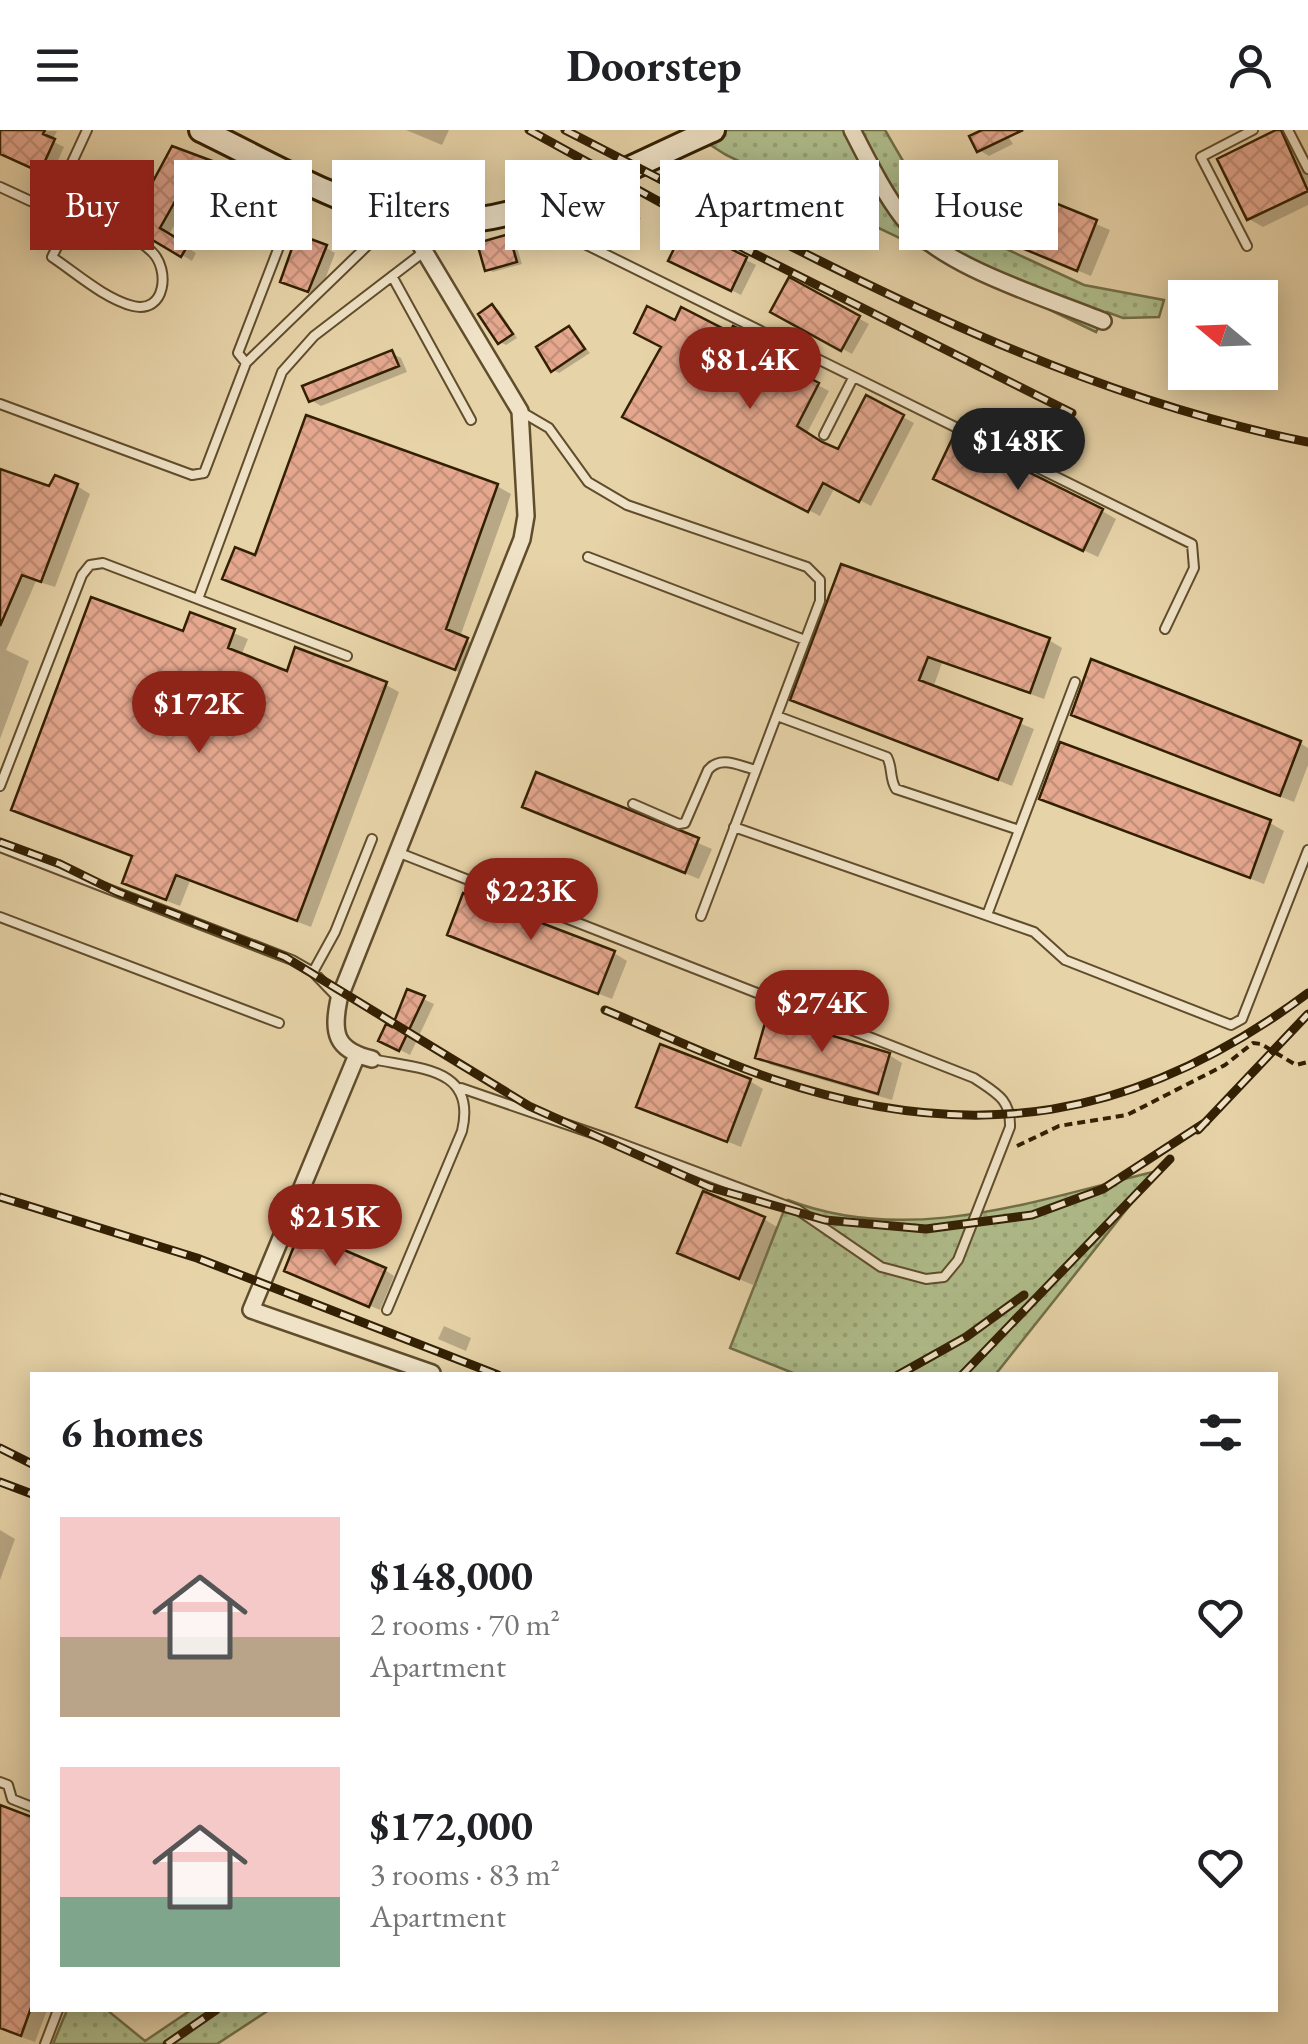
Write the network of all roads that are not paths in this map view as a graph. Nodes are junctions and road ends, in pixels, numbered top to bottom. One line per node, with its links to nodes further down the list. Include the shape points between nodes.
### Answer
1 (87, 130): 8 (lane)
2 (713, 130): 10 (main road)
3 (852, 130): 21 (street, via 903,218 930,243)
4 (1253, 130): 7 (lane)
5 (1288, 130): 11 (lane)
6 (204, 131): 9 (main road)
7 (1240, 133): 15 (lane, via 1201,157)
8 (73, 160)
9 (264, 160)
10 (640, 162)
11 (1308, 168)
12 (0, 186): 13 (lane)
13 (30, 200)
14 (71, 220): 14 (lane, via 75,210 154,253 164,268 158,298 130,306 52,257)
15 (1247, 246)
16 (278, 250): 22 (lane, via 238,353)
17 (362, 250): 22 (lane)
18 (596, 250): 23 (lane)
19 (426, 251): 20 (lane); 25 (street)
20 (392, 276): 26 (lane); 29 (lane, via 314,336 282,372)
21 (1102, 321)
22 (246, 363): 24 (lane, via 207,469 197,476)
23 (852, 378): 27 (lane); 30 (lane, via 1192,544 1194,568)
24 (0, 404)
25 (520, 411): 31 (lane, via 548,428 588,482 627,505 807,567 820,580 820,601); 43 (street, via 522,539)
26 (471, 420)
27 (824, 435)
28 (588, 557): 31 (lane)
29 (198, 599): 32 (lane); 36 (lane, via 103,563 90,565)
30 (1166, 629)
31 (805, 640): 34 (lane)
32 (347, 656)
33 (1075, 682): 39 (lane)
34 (777, 716): 35 (lane); 39 (lane, via 887,757 896,789)
35 (756, 770): 37 (lane, via 714,763 685,823); 38 (lane)
36 (0, 786)
37 (633, 804)
38 (734, 827): 44 (lane); 45 (lane)
39 (1019, 830): 44 (lane)
40 (372, 840): 47 (lane)
41 (0, 847): 47 (lane)
42 (1308, 850): 44 (lane, via 1236,1024 1064,960 1034,932)
43 (398, 852): 48 (street); 51 (lane, via 974,1078 1004,1098 1010,1127 958,1260 944,1277 926,1279 881,1267 798,1210)
44 (988, 914)
45 (700, 916)
46 (0, 917): 49 (lane)
47 (314, 972): 48 (lane)
48 (339, 999): 50 (street, via 336,1032 344,1047)
49 (279, 1023)
50 (364, 1057): 51 (lane, via 431,1072); 53 (street, via 251,1310)
51 (461, 1088): 52 (lane, via 462,1132)
52 (387, 1310)
53 (426, 1372)
54 (0, 1782): 55 (lane, via 12,1799)
55 (30, 1805)
56 (57, 2012): 57 (lane)
57 (45, 2044)

